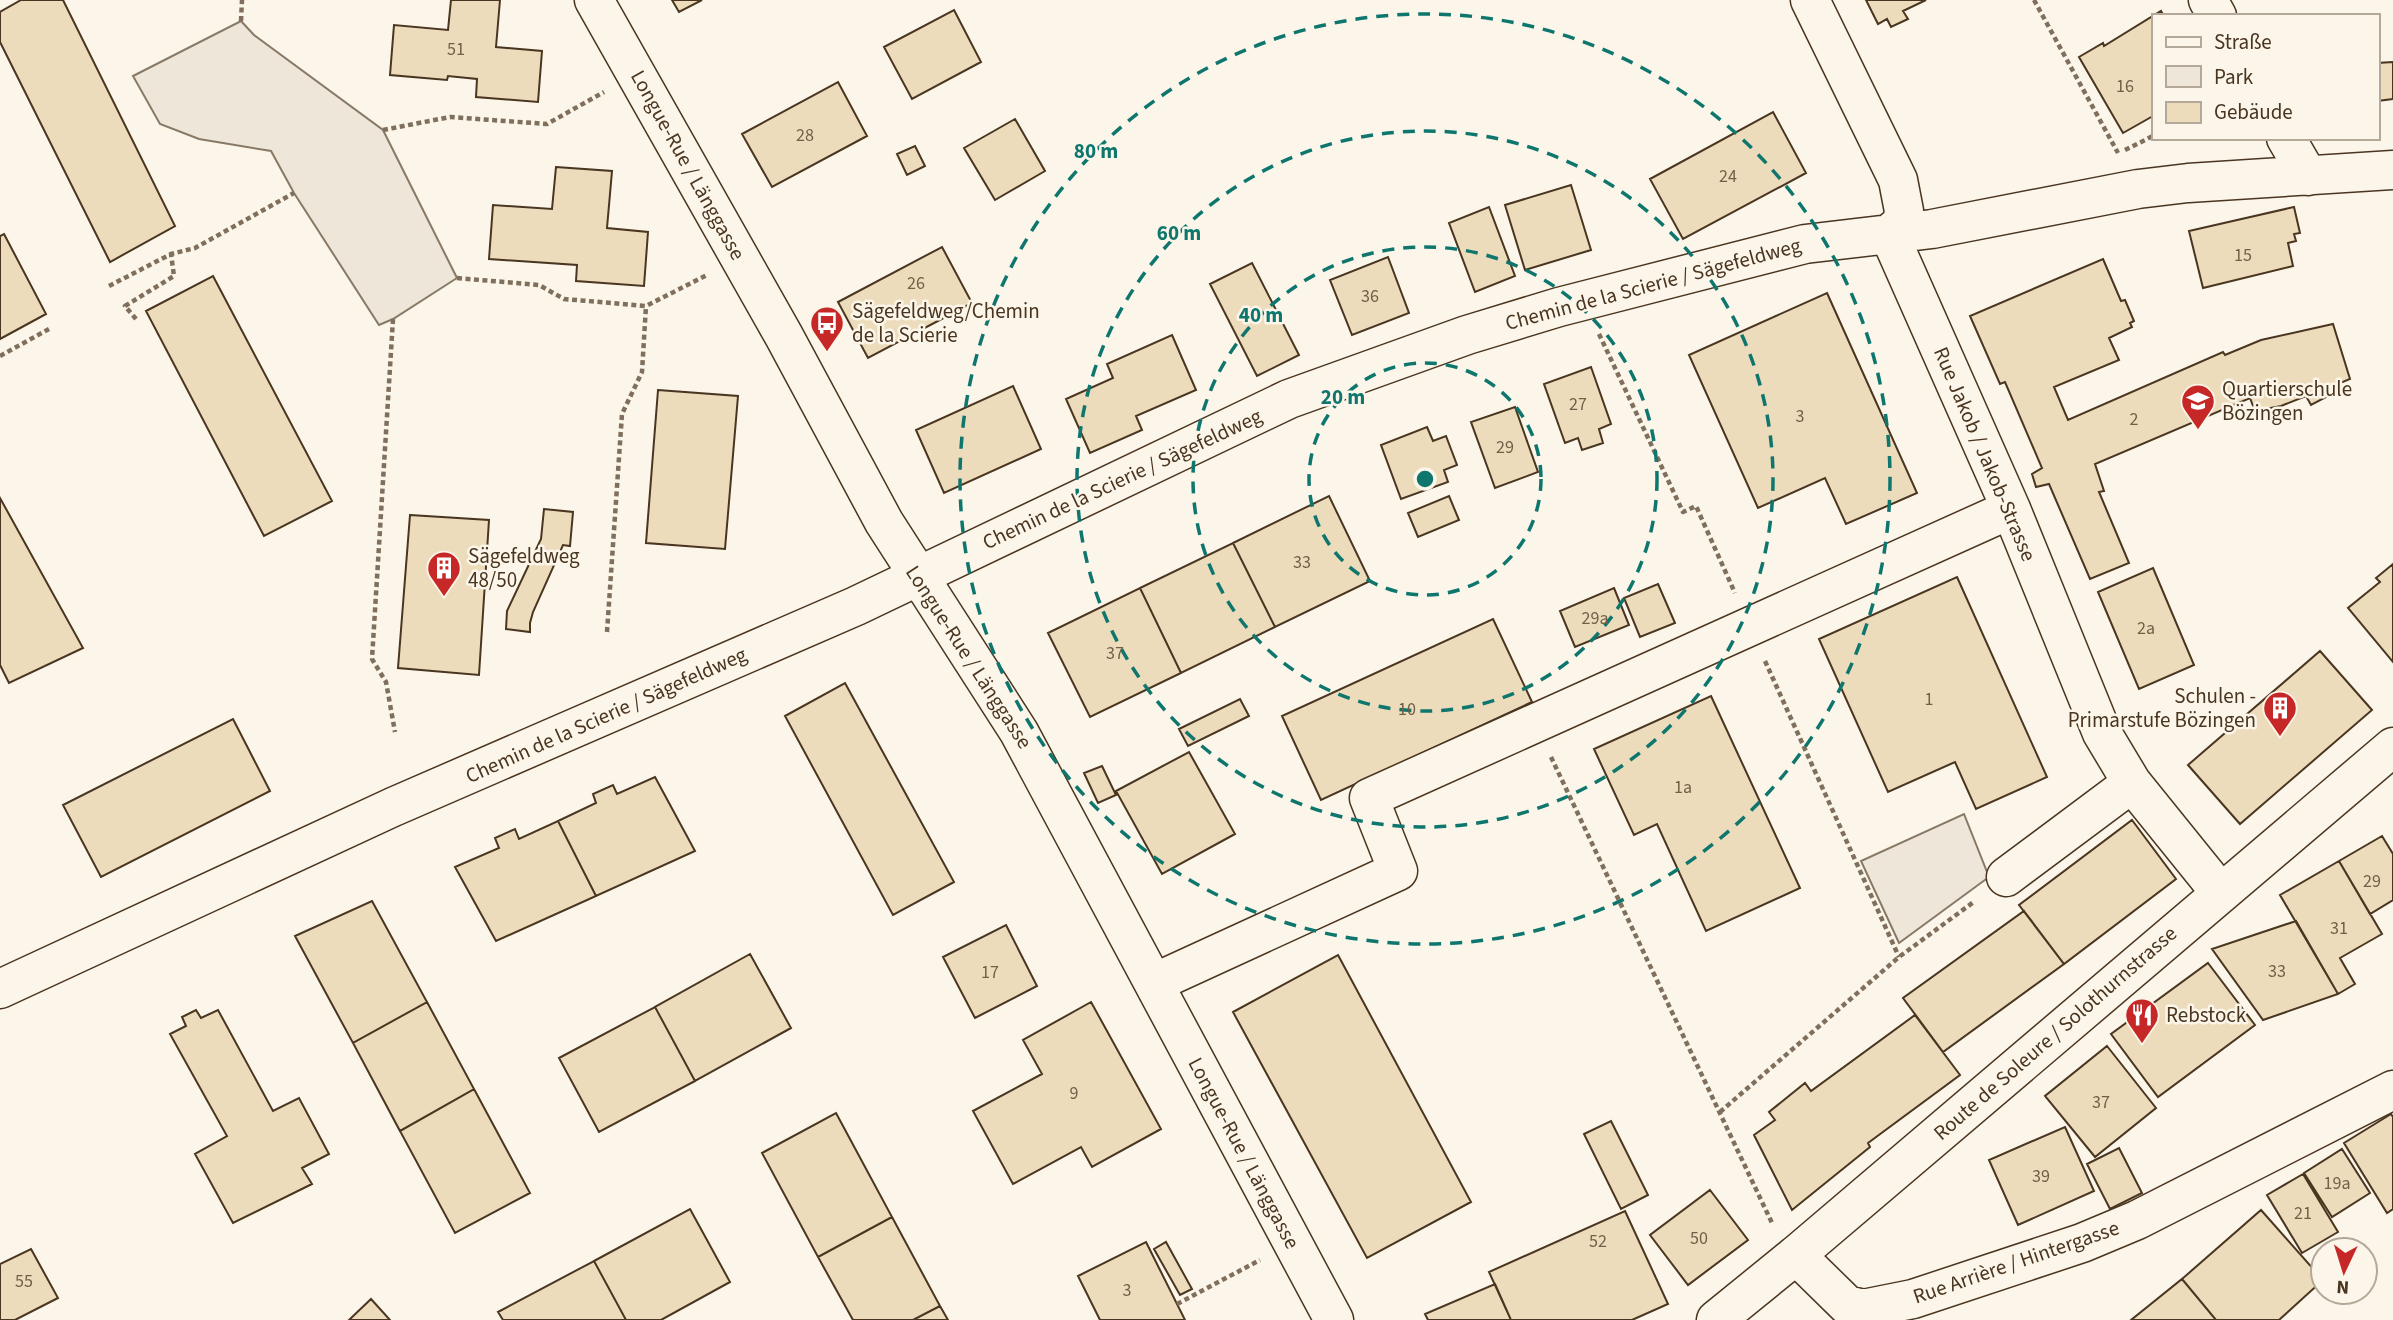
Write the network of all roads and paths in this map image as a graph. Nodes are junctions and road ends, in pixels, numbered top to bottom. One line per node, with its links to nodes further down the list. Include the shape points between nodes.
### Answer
1 (242, 0): 5 (path)
2 (594, 0): 24 (street, Longue-Rue / Länggasse)
3 (1810, 0): 13 (street, via 1898,180 1902,223)
4 (2034, 0): 8 (path, via 2118,153)
5 (241, 21)
6 (607, 91): 7 (path, via 547,124 450,117)
7 (383, 130)
8 (2152, 136)
9 (2287, 140): 11 (street)
10 (2393, 170): 11 (street, Chemin de la Scierie / Sägefeldweg)
11 (2308, 176): 13 (street, Chemin de la Scierie / Sägefeldweg, via 2188,183)
12 (294, 192): 14 (path, via 195,248)
13 (1889, 234): 23 (street, Rue Jakob / Jakob-Strasse); 24 (street, Chemin de la Scierie / Sägefeldweg, via 1805,244 1559,307 1411,354 1289,399)
14 (171, 254): 17 (path); 20 (path, via 174,276 125,306)
15 (708, 275): 18 (path)
16 (457, 278): 18 (path, via 539,285 564,299)
17 (109, 286)
18 (646, 306): 25 (path, via 642,372 622,414)
19 (393, 318): 27 (path, via 372,659 386,682)
20 (136, 319)
21 (49, 329): 22 (path)
22 (0, 356)
23 (2011, 509): 26 (street); 29 (street, Rue Jakob / Jakob-Strasse, via 2102,733)
24 (917, 575): 32 (street, Longue-Rue / Länggasse, via 1019,732); 33 (street, Chemin de la Scierie / Sägefeldweg, via 856,606 381,813)
25 (607, 632)
26 (1536, 723): 32 (street, via 1369,798 1398,871); 35 (path)
27 (395, 732)
28 (2393, 747): 31 (street, Route de Soleure / Solothurnstrasse)
29 (2132, 783): 30 (street); 31 (street, Rue Jakob / Jakob-Strasse)
30 (2007, 877): 35 (path, via 1899,957)
31 (2220, 892): 37 (street, Route de Soleure / Solothurnstrasse)
32 (1154, 983): 36 (street, Longue-Rue / Länggasse)
33 (0, 989)
34 (2393, 1090): 37 (street, Rue Arrière / Hintergasse, via 2137,1220 2082,1243 1913,1298 1863,1309 1847,1305)
35 (1720, 1112): 37 (path)
36 (1292, 1243): 38 (path); 39 (street, Longue-Rue / Länggasse)
37 (1787, 1244): 40 (street, Route de Soleure / Solothurnstrasse)
38 (1177, 1304)
39 (1334, 1320)
40 (1716, 1320)

